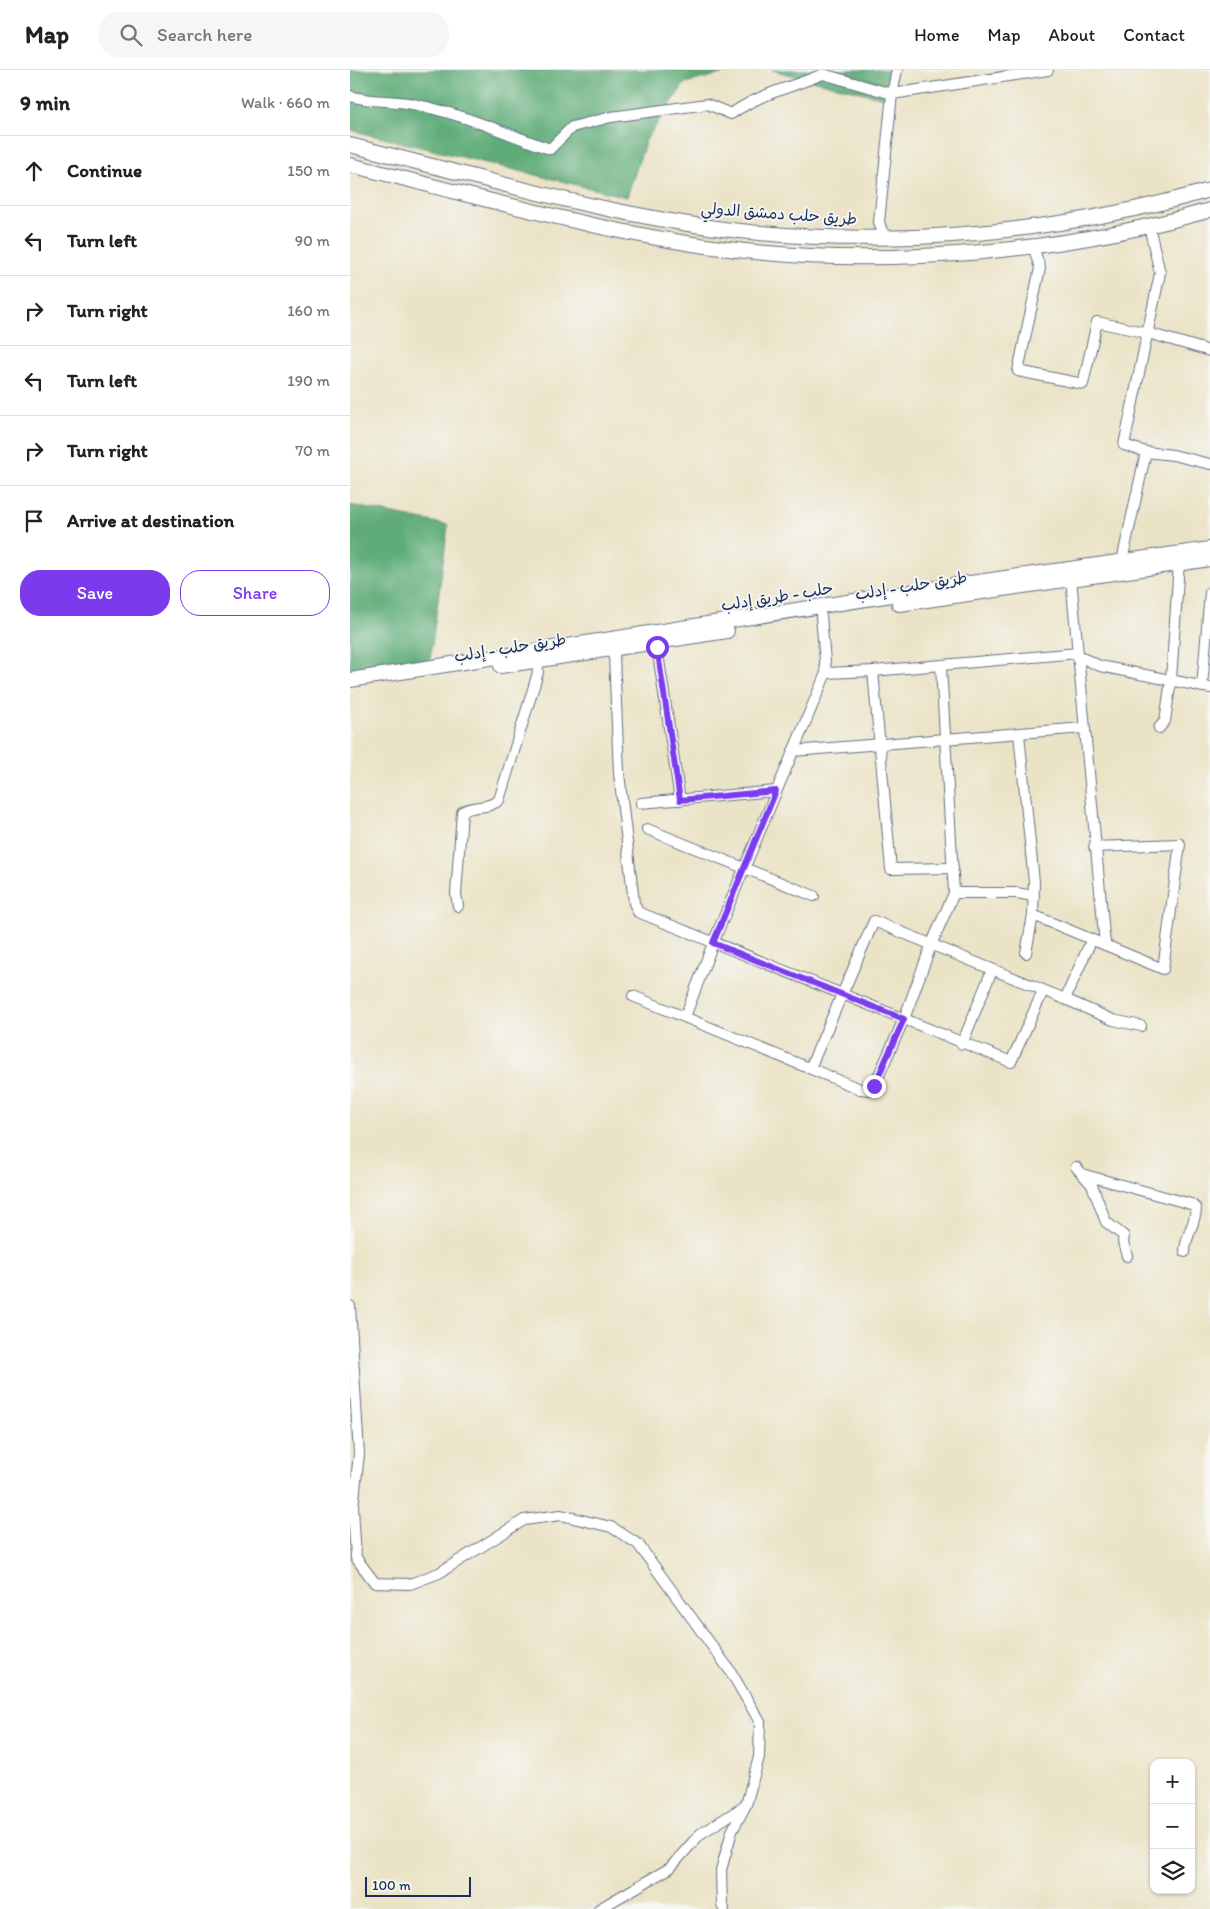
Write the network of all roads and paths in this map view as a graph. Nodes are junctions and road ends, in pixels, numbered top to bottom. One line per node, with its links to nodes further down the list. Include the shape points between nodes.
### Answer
1 (897, 70): 3 (street)
2 (1048, 70): 3 (street)
3 (892, 94): 4 (street, via 823,74 766,93 731,114 707,104 610,117 572,127 550,150 407,103); 10 (street, via 879,222)
4 (350, 96)
5 (350, 145): 10 (highway, طريق حلب دمشق الدولي, via 578,202 674,221 741,231)
6 (350, 165): 11 (highway, via 574,221 744,250 875,257)
7 (1210, 190): 10 (highway, طريق حلب دمشق الدولي, via 1095,217 1018,229)
8 (1210, 210): 9 (highway)
9 (1149, 226): 11 (highway); 12 (street, via 1160,274)
10 (884, 237)
11 (1033, 246): 12 (street, via 1040,268 1018,371 1083,384 1097,322)
12 (1148, 333): 13 (street); 14 (street, via 1124,445)
13 (1210, 351)
14 (1146, 452): 15 (street); 18 (street)
15 (1210, 464)
16 (1210, 549): 18 (highway, حلب - طريق إدلب)
17 (1210, 559): 19 (highway, طريق حلب - إدلب)
18 (1122, 561): 22 (highway, حلب - طريق إدلب)
19 (1179, 563): 20 (highway, طريق حلب - إدلب); 31 (street)
20 (1071, 578): 22 (highway, طريق حلب - إدلب); 24 (street)
21 (1210, 592): 32 (street)
22 (820, 612): 25 (highway, طريق حلب - إدلب); 29 (street)
23 (657, 647): 41 (street)
24 (1078, 654): 27 (street); 31 (street, via 1100,666); 34 (street)
25 (537, 655): 30 (highway); 33 (highway, طريق حلب - إدلب); 50 (street, via 534,686 499,800 493,805 467,808 462,812 456,894)
26 (614, 655): 53 (street, via 619,773 634,903 638,912 646,917)
27 (941, 666): 28 (street); 37 (street)
28 (873, 671): 29 (street); 38 (street)
29 (826, 673): 39 (street)
30 (350, 680)
31 (1171, 680): 32 (street); 35 (street, via 1165,722)
32 (1206, 688)
33 (350, 689)
34 (1084, 728): 36 (street); 44 (street)
35 (1159, 728)
36 (1018, 734): 37 (street); 49 (street)
37 (946, 739): 38 (street); 46 (street)
38 (880, 744): 39 (street); 46 (street, via 891,869)
39 (793, 751): 40 (street)
40 (776, 791): 41 (street); 45 (street)
41 (680, 800): 42 (street)
42 (641, 803)
43 (647, 829): 45 (street)
44 (1094, 847): 55 (street); 55 (street, via 1180,844 1162,969)
45 (744, 868): 48 (street); 53 (street)
46 (954, 868): 47 (street)
47 (954, 894): 49 (street, via 1016,893); 54 (street)
48 (814, 896)
49 (1034, 896): 51 (street)
50 (458, 906)
51 (1033, 915): 52 (street); 56 (street)
52 (1091, 941): 55 (street); 61 (street)
53 (713, 943): 59 (street); 62 (street)
54 (932, 943): 57 (street); 59 (street, via 874,921); 63 (street)
55 (1105, 945)
56 (1026, 953)
57 (992, 970): 58 (street); 65 (street)
58 (1043, 991): 61 (street); 65 (street, via 1011,1062)
59 (842, 994): 63 (street); 66 (street)
60 (633, 996): 62 (street)
61 (1065, 999): 64 (street, via 1113,1020)
62 (685, 1017): 66 (street)
63 (904, 1019): 65 (street); 66 (street, via 874,1086 869,1090)
64 (1141, 1026)
65 (962, 1044)
66 (810, 1068)
67 (1076, 1167): 68 (street)
68 (1085, 1175): 69 (street, via 1191,1204 1196,1208 1196,1214 1185,1242); 70 (street, via 1106,1222 1124,1236)
69 (1185, 1252)
70 (1127, 1256)
71 (350, 1306): 72 (street)
72 (351, 1337): 73 (street, via 359,1454)
73 (352, 1533): 74 (street, via 356,1558 375,1583 393,1584 410,1584 439,1574 524,1520 561,1515 611,1527 638,1544 731,1672 760,1722 759,1757)
74 (746, 1805): 75 (street, via 700,1834 670,1868); 76 (street, via 732,1831 721,1870)
75 (598, 1909)
76 (724, 1909)

